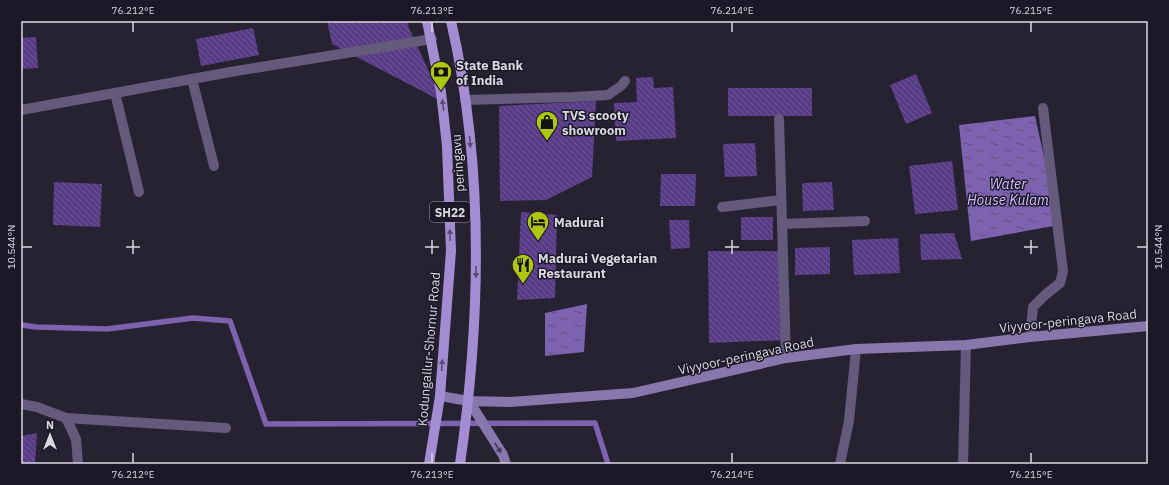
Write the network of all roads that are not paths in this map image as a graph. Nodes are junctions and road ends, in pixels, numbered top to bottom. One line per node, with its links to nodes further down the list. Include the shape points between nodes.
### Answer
1 (427, 21): 3 (main road, Kodungallur-Shornur Road / SH22)
2 (451, 21): 7 (main road, peringavu / SH22)
3 (432, 39): 4 (street); 22 (main road, Kodungallur-Shornur Road / SH22, one-way to 3, via 451,251 447,146 442,92)
4 (192, 79): 6 (street); 11 (street)
5 (625, 81): 7 (street, via 608,94)
6 (115, 93): 9 (street); 12 (street)
7 (466, 100): 24 (main road, peringavu / SH22, one-way to 24, via 476,252)
8 (1043, 108): 18 (street, via 1063,271 1060,283 1033,307)
9 (21, 110)
10 (779, 119): 13 (street)
11 (214, 166)
12 (139, 192)
13 (782, 200): 14 (street); 16 (street)
14 (722, 207)
15 (865, 221): 16 (street)
16 (782, 224): 21 (street)
17 (1148, 326): 18 (street, Viyyoor-peringava Road)
18 (1030, 337): 19 (street, Viyyoor-peringava Road)
19 (966, 345): 20 (street, Viyyoor-peringava Road); 32 (street)
20 (856, 349): 21 (street, Viyyoor-peringava Road); 31 (street, via 849,421)
21 (786, 358): 24 (street, Viyyoor-peringava Road, via 633,393)
22 (439, 400): 24 (street, Viyyoor-peringava Road); 28 (main road, Kodungallur-Shornur Road / SH22)
23 (21, 404): 25 (street)
24 (470, 405): 29 (main road, SH22); 30 (street, one-way to 30, via 503,455)
25 (66, 418): 26 (street); 27 (street, via 76,439)
26 (226, 428)
27 (78, 464)
28 (429, 464)
29 (460, 464)
30 (506, 464)
31 (840, 464)
32 (963, 464)

